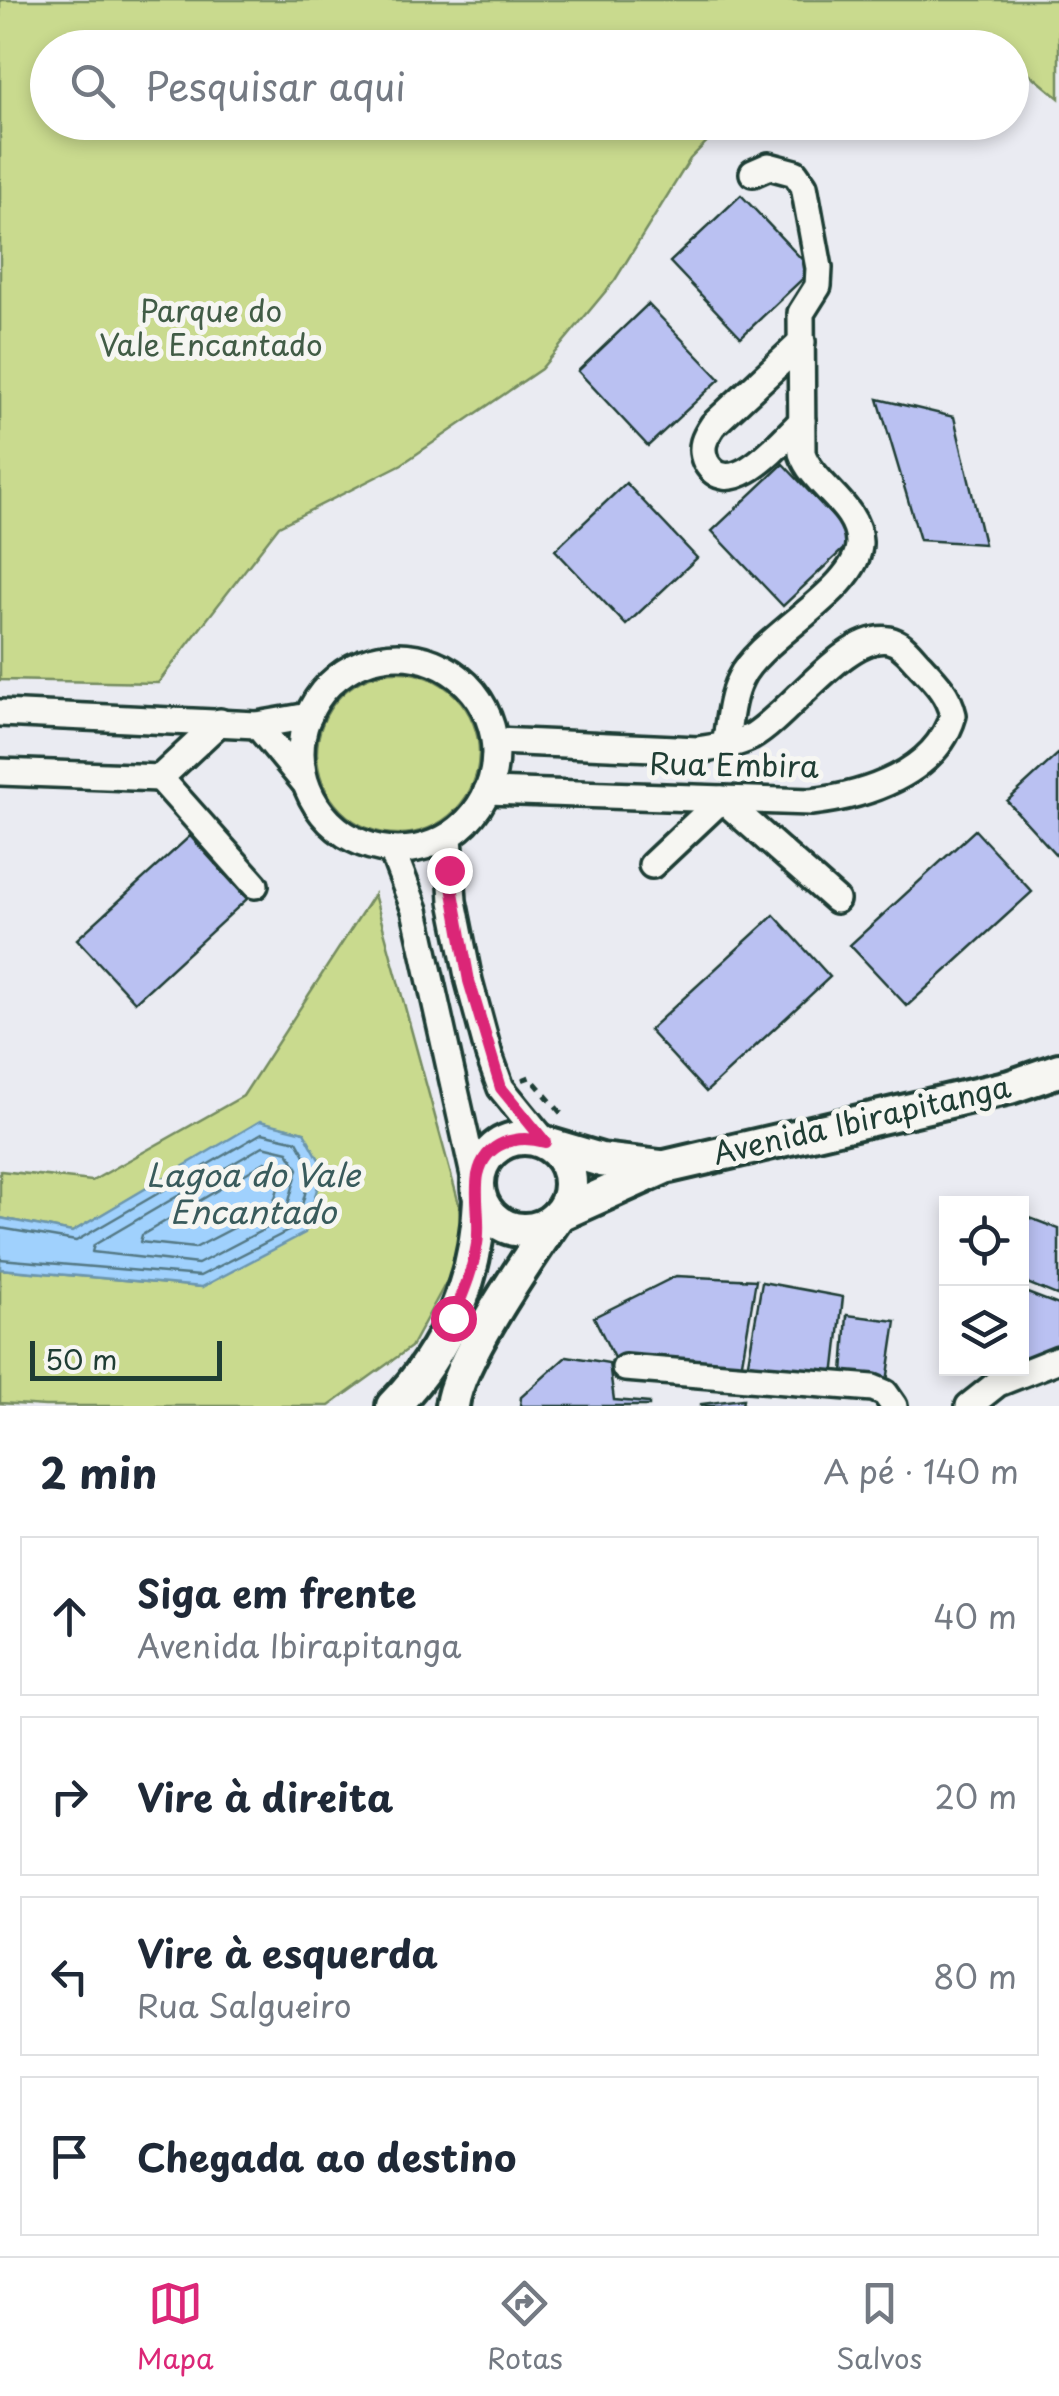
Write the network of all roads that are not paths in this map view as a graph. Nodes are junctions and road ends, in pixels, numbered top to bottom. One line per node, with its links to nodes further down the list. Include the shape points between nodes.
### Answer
1 (754, 173): 2 (street, via 782,167 804,186 819,268 818,286 802,313)
2 (802, 342): 3 (street); 3 (street, via 713,424 703,439 703,456 723,477 737,477)
3 (802, 421): 9 (street, via 807,467 855,523 855,562 740,677)
4 (0, 714): 6 (street)
5 (309, 716): 7 (street); 8 (street, via 335,680 359,664 414,657 464,681 482,703); 12 (street, via 301,755)
6 (220, 722): 7 (street); 11 (street)
7 (257, 726): 12 (street)
8 (495, 741): 9 (street, Rua Embira); 13 (street)
9 (725, 746): 14 (street, Rua Embira, via 775,720 871,641 902,646 943,690 952,715 938,746 882,786 810,802)
10 (0, 772): 11 (street)
11 (160, 778): 18 (street)
12 (305, 783): 16 (street, via 338,830)
13 (487, 791): 14 (street, Rua Embira); 15 (street)
14 (722, 800): 17 (street); 19 (street)
15 (449, 836): 16 (street); 21 (street, via 453,900 490,1055 501,1088)
16 (392, 850): 23 (street, via 415,910)
17 (652, 865)
18 (256, 885)
19 (836, 900)
20 (1059, 1070): 22 (main road, Avenida Ibirapitanga)
21 (548, 1143): 22 (main road, Avenida Ibirapitanga, via 601,1160); 23 (main road, via 529,1137 497,1146 478,1172); 24 (main road, via 570,1178)
22 (665, 1167): 24 (main road, Avenida Ibirapitanga)
23 (478, 1194): 24 (main road, via 506,1228 532,1230); 27 (main road, via 472,1273 433,1355)
24 (557, 1216): 28 (main road, via 462,1374)
25 (1059, 1359): 30 (street, via 998,1383)
26 (625, 1368): 29 (street, via 873,1388)
27 (394, 1406)
28 (452, 1406)
29 (894, 1406)
30 (968, 1406)

